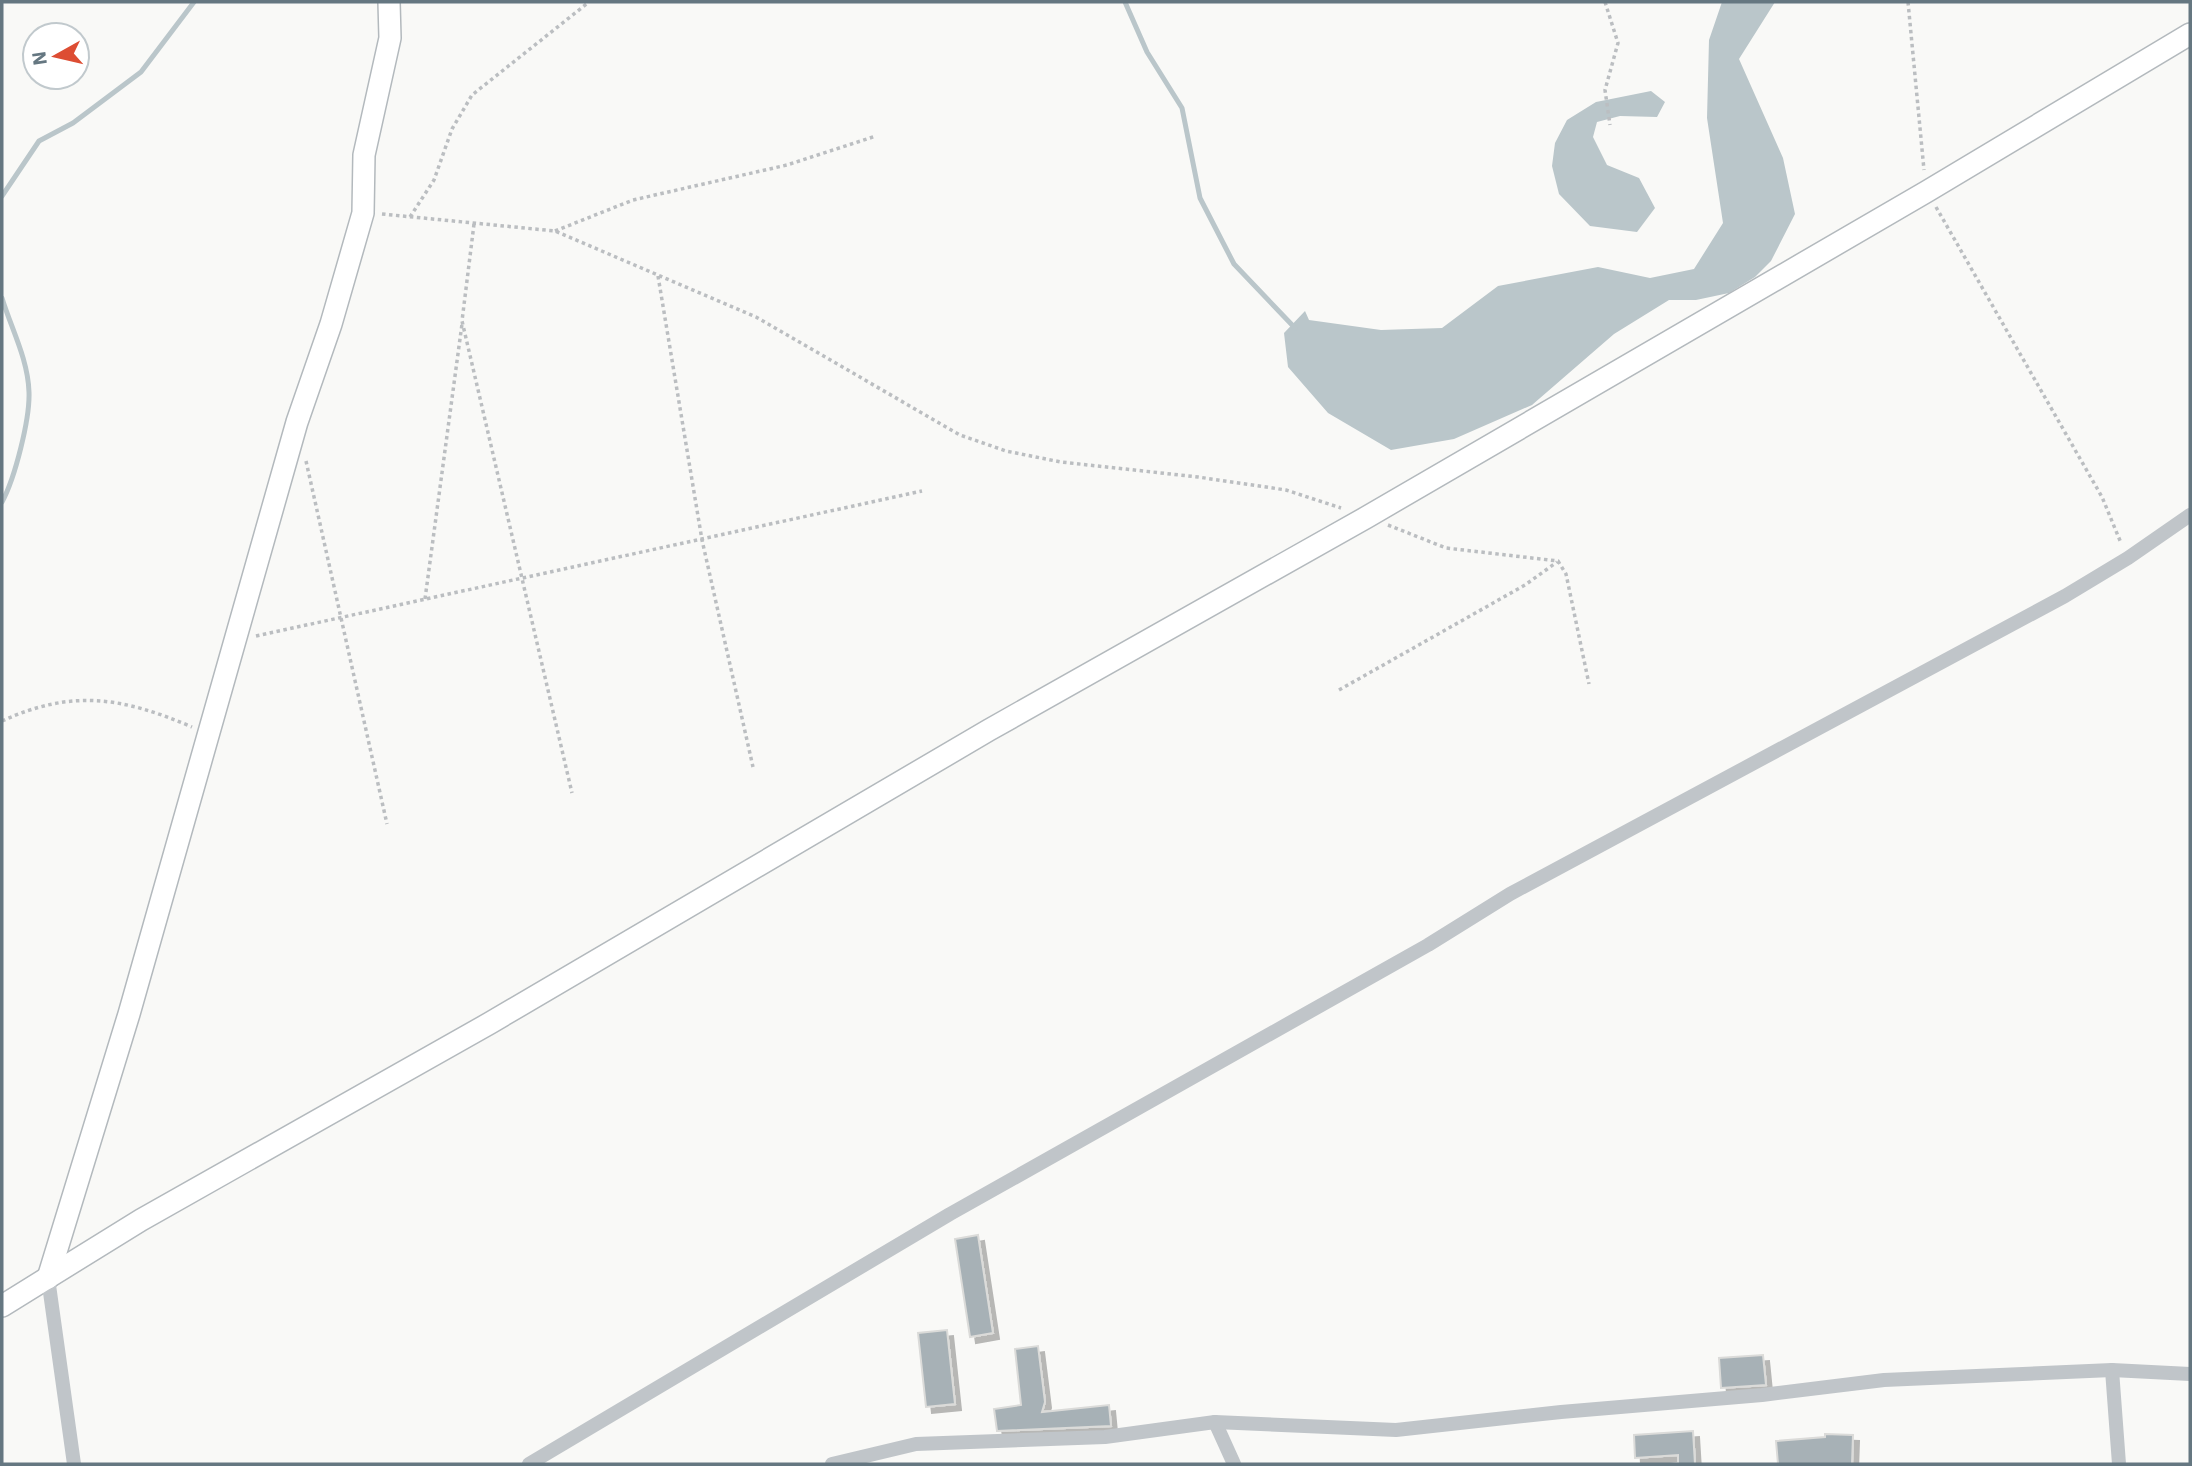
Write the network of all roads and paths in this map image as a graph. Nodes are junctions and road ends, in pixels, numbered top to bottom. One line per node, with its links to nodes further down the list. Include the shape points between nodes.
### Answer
1 (388, 2): 9 (street, via 390,38 364,155)
2 (589, 2): 10 (path, via 472,95 452,130 434,180)
3 (1605, 2): 6 (path, via 1618,43 1605,90)
4 (1908, 2): 8 (path)
5 (2190, 34): 8 (street)
6 (1610, 125)
7 (876, 136): 12 (path, via 787,165 633,200)
8 (1926, 192): 18 (street); 20 (path, via 2096,486)
9 (363, 213): 10 (path); 15 (street)
10 (410, 217): 11 (path)
11 (474, 224): 12 (path); 14 (path)
12 (555, 231): 13 (path)
13 (658, 276): 18 (path, via 756,317 960,435 1006,451 1286,490); 19 (path)
14 (463, 318): 22 (path); 23 (path)
15 (297, 422): 24 (path); 25 (street)
16 (922, 491): 19 (path)
17 (2190, 515): 20 (street)
18 (1367, 517): 21 (path, via 1446,548); 33 (street, via 989,730)
19 (702, 540): 22 (path); 30 (path)
20 (2128, 558): 39 (street, via 1510,894 1428,945 938,1221)
21 (1558, 561): 26 (path, via 1566,574); 27 (path, via 1525,585)
22 (522, 579): 23 (path); 31 (path)
23 (425, 599): 24 (path)
24 (341, 617): 25 (path); 32 (path)
25 (237, 640): 29 (street)
26 (1588, 684)
27 (1339, 690)
28 (2, 721): 29 (path, via 41,705 91,699 151,710)
29 (210, 735): 33 (street)
30 (753, 767)
31 (572, 793)
32 (387, 824)
33 (48, 1278): 34 (street); 38 (street)
34 (2, 1306)
35 (2112, 1370): 36 (street); 37 (street, via 1884,1380 1396,1430); 42 (street)
36 (2190, 1374)
37 (1215, 1422): 40 (street, via 1105,1437 916,1444); 41 (street)
38 (74, 1464)
39 (529, 1464)
40 (832, 1464)
41 (1234, 1464)
42 (2119, 1464)

